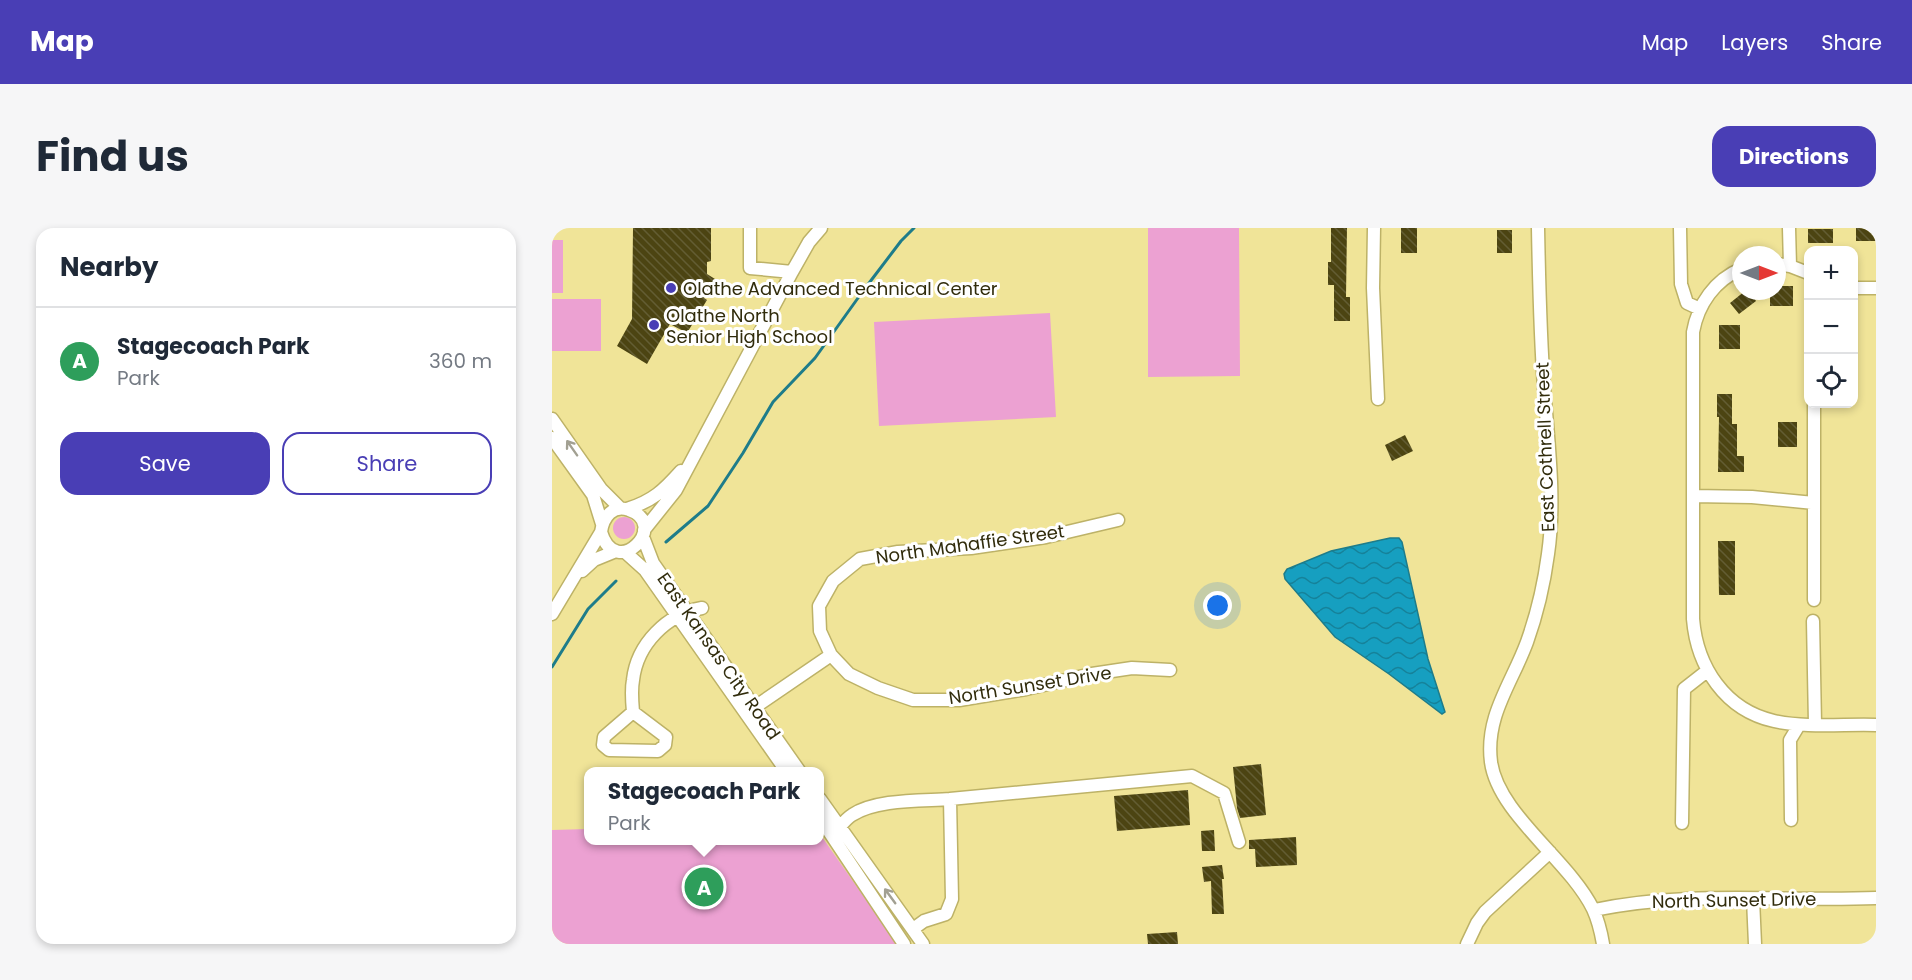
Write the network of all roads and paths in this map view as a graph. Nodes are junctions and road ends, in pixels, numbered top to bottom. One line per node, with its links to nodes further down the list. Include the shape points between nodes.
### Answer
1 (750, 228): 10 (street, via 750,268)
2 (821, 228): 10 (street)
3 (1374, 228): 15 (street)
4 (1538, 228): 50 (street, East Cothrell Street, via 1551,503 1549,552 1527,642 1494,717 1490,750 1498,786)
5 (1680, 228): 14 (street, via 1681,284 1687,303)
6 (1789, 228): 7 (street)
7 (1786, 246)
8 (1786, 266): 9 (street)
9 (1804, 271)
10 (792, 272): 19 (street)
11 (1732, 275): 14 (street, via 1712,290)
12 (1858, 288): 13 (street)
13 (1876, 288)
14 (1700, 309): 20 (street, via 1693,332)
15 (1378, 399)
16 (1814, 408): 21 (street)
17 (552, 419): 22 (street, one-way to 17, via 601,489)
18 (552, 438): 24 (street, via 593,495)
19 (693, 459): 22 (street, via 653,499); 25 (street)
20 (1693, 496): 21 (street); 35 (street, via 1694,633)
21 (1814, 503): 28 (street)
22 (624, 509): 24 (street, via 606,516); 25 (street, via 642,520)
23 (1118, 520): 33 (street, North Mahaffie Street, via 1046,537 860,559 833,581 819,606 820,631)
24 (602, 528): 26 (street, via 608,546); 27 (street)
25 (644, 533): 26 (street, via 633,549); 30 (street, East Kansas City Road, via 653,563)
26 (620, 551): 27 (street, via 594,561); 30 (street, East Kansas City Road, via 645,570)
27 (575, 577): 31 (street)
28 (1814, 600)
29 (702, 608): 30 (street)
30 (682, 613): 36 (street, East Kansas City Road); 37 (street, via 655,633 639,657 633,679)
31 (552, 614)
32 (1813, 621): 38 (street)
33 (831, 655): 34 (street, North Sunset Drive, via 849,674 913,700 959,700 1132,668); 36 (street)
34 (1170, 670)
35 (1707, 671): 39 (street, via 1731,700 1764,718); 47 (street, via 1684,689)
36 (751, 711): 41 (street, East Kansas City Road); 42 (street, East Kansas City Road)
37 (633, 712): 37 (street, via 604,737 603,745 609,750 658,751 665,746 666,737)
38 (1815, 724): 39 (street); 40 (street)
39 (1799, 725): 45 (street, via 1790,740)
40 (1876, 725)
41 (785, 767)
42 (797, 767)
43 (950, 799): 48 (street, via 872,806 850,816); 49 (street, via 1192,776 1224,793); 54 (street, via 952,899 945,914)
44 (824, 809): 48 (street)
45 (1791, 820)
46 (824, 822): 48 (street)
47 (1682, 823)
48 (836, 832): 54 (street, one-way to 48); 55 (street)
49 (1239, 842)
50 (1550, 852): 53 (street, East Cothrell Street); 57 (street, via 1485,912)
51 (1876, 898): 52 (street, North Sunset Drive)
52 (1753, 899): 53 (street, North Sunset Drive, via 1652,900); 59 (street)
53 (1594, 910): 58 (street, East Cothrell Street)
54 (913, 929): 56 (street)
55 (904, 944)
56 (923, 944)
57 (1467, 944)
58 (1603, 944)
59 (1755, 944)

